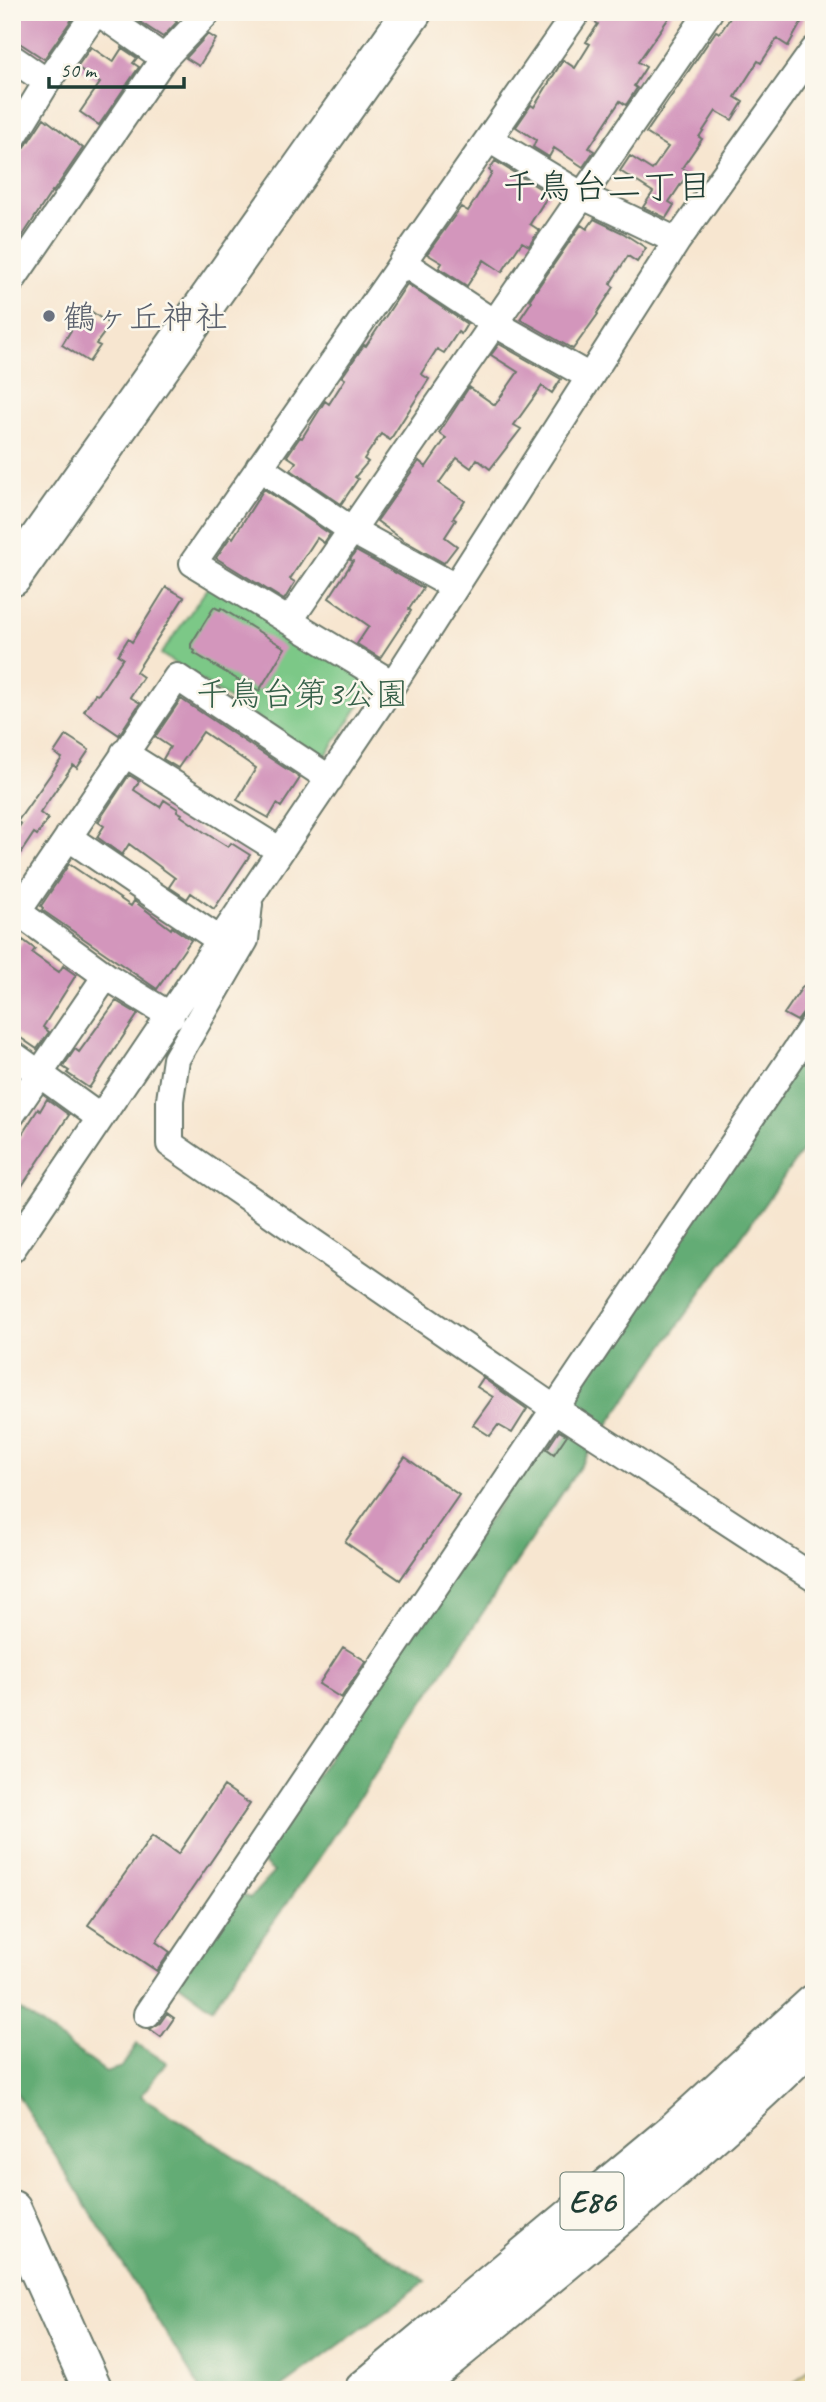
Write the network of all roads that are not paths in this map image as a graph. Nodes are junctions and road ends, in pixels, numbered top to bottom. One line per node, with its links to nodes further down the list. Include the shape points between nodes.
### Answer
1 (97, 12): 8 (street); 9 (street)
2 (208, 12): 8 (street)
3 (412, 12): 20 (highway)
4 (577, 12): 11 (street)
5 (709, 12): 12 (street)
6 (814, 50): 13 (street)
7 (12, 58): 9 (street)
8 (164, 58): 15 (street)
9 (47, 82): 10 (street)
10 (12, 139)
11 (489, 139): 12 (street); 14 (street)
12 (583, 195): 13 (street); 16 (street)
13 (677, 242): 17 (street)
14 (402, 262): 16 (street); 18 (street)
15 (12, 280)
16 (494, 323): 17 (street); 19 (street)
17 (590, 377): 21 (street)
18 (259, 467): 19 (street); 22 (street, via 193,563)
19 (353, 531): 21 (street); 22 (street)
20 (12, 577)
21 (455, 587): 23 (street)
22 (289, 621): 23 (street)
23 (393, 684): 25 (street)
24 (124, 753): 25 (street, via 177,677); 26 (street); 27 (street)
25 (330, 779): 27 (street)
26 (68, 837): 29 (street); 30 (street)
27 (279, 850): 28 (street)
28 (249, 899): 30 (street); 39 (street, via 245,940 176,1059 170,1144)
29 (15, 916): 31 (street)
30 (221, 941): 32 (street)
31 (106, 976): 32 (street); 35 (street)
32 (171, 1016): 37 (street)
33 (814, 1024): 39 (street)
34 (12, 1054): 35 (street)
35 (40, 1074): 36 (street); 37 (street)
36 (12, 1114)
37 (99, 1118): 38 (street)
38 (12, 1249)
39 (555, 1409): 40 (street); 42 (street)
40 (814, 1578)
41 (814, 2004): 46 (highway, E86, via 676,2131)
42 (147, 2014)
43 (814, 2040): 47 (highway, E86, via 744,2108 602,2231)
44 (12, 2210): 45 (highway)
45 (93, 2390)
46 (363, 2390)
47 (409, 2390)

